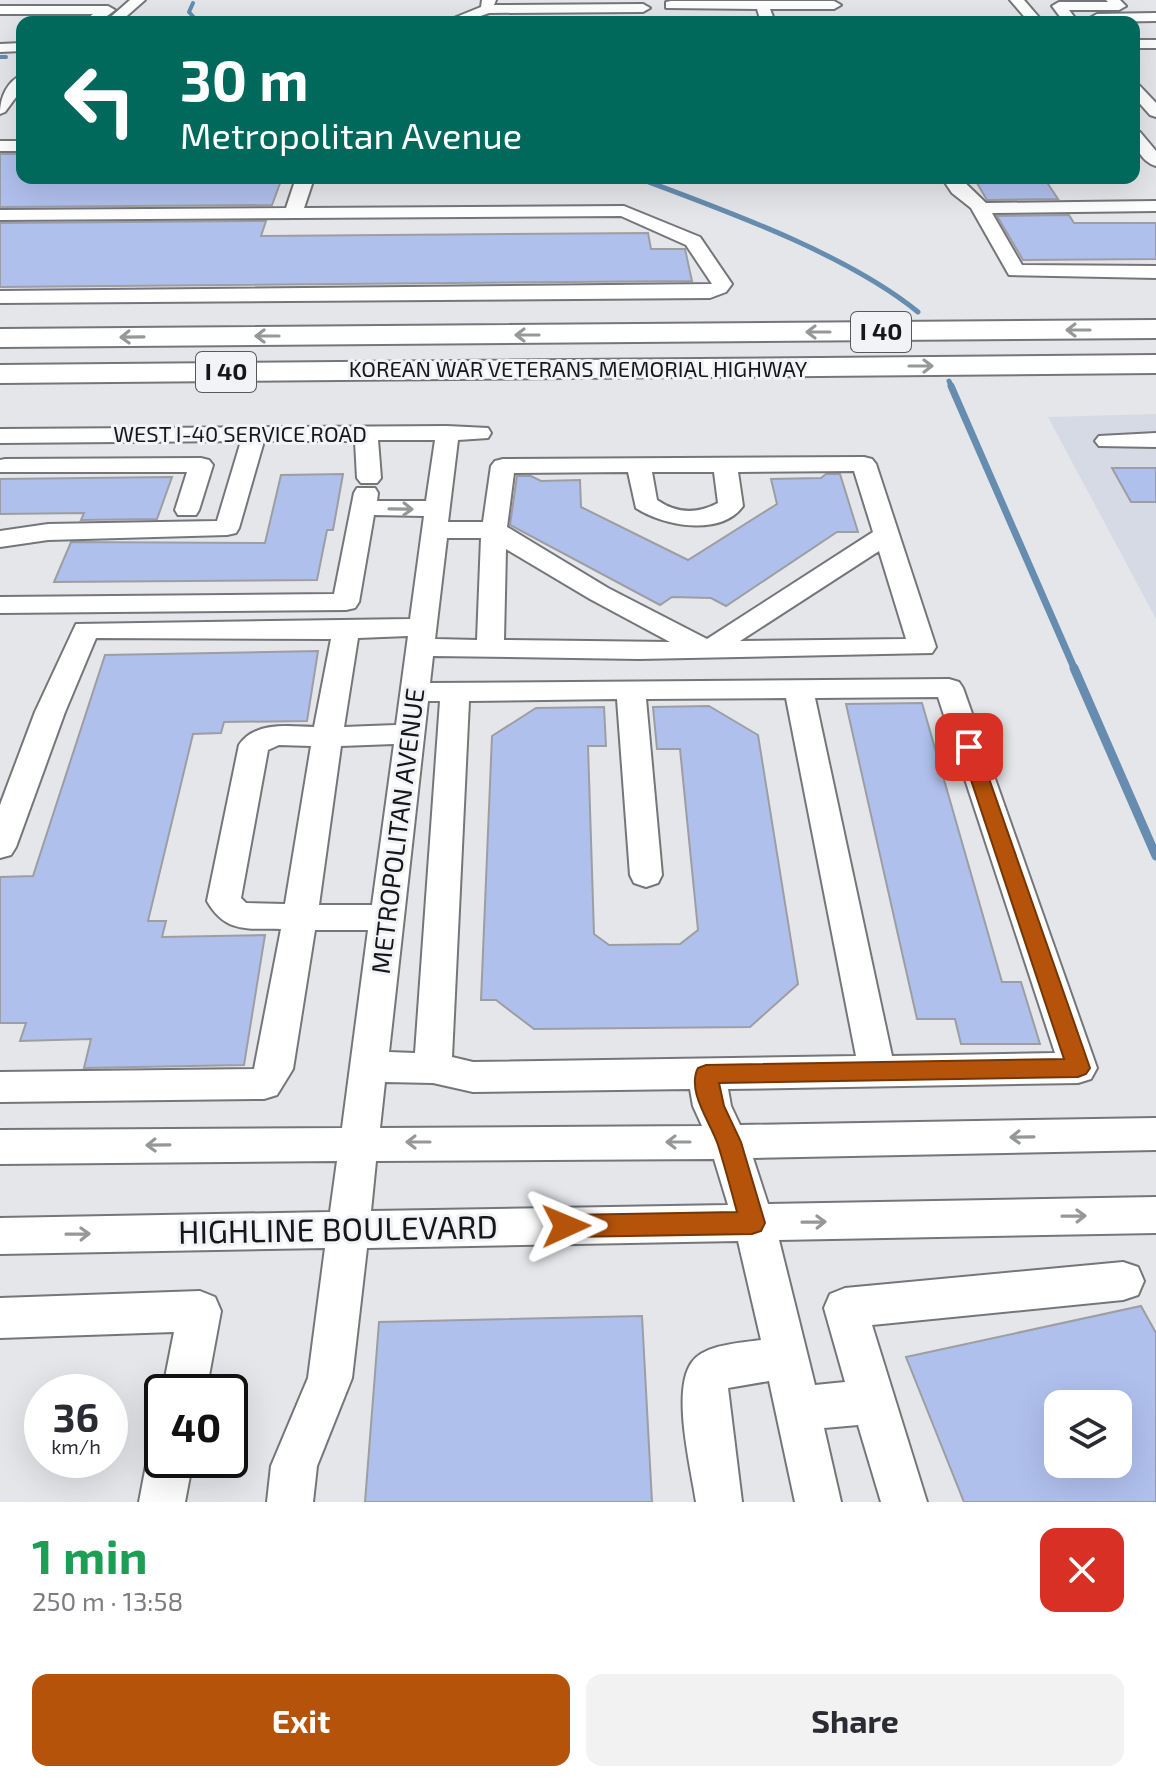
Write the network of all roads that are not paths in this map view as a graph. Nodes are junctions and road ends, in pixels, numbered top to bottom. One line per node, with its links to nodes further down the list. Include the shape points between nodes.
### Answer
1 (138, 0): 14 (street)
2 (1017, 0): 17 (street)
3 (722, 2): 7 (street); 8 (street)
4 (833, 2): 8 (street)
5 (1115, 2): 9 (street); 18 (street, via 1119,6 1059,6)
6 (488, 4): 12 (street); 15 (street)
7 (671, 5)
8 (762, 5): 16 (street)
9 (1153, 6)
10 (0, 10): 13 (street, via 108,10)
11 (643, 10): 12 (street)
12 (510, 15)
13 (100, 16)
14 (119, 16)
15 (463, 16)
16 (766, 16)
17 (1031, 16)
18 (1066, 16)
19 (16, 87): 21 (street)
20 (1140, 94): 22 (street)
21 (1, 108)
22 (1156, 112)
23 (1140, 142): 24 (street)
24 (1156, 161)
25 (303, 184): 30 (street)
26 (955, 184): 29 (street)
27 (1133, 187): 28 (street)
28 (1152, 205): 29 (street)
29 (981, 207): 32 (street, via 1016,271)
30 (294, 212): 31 (street); 33 (street, via 624,211 693,241 722,284 710,292)
31 (0, 215)
32 (1156, 272)
33 (0, 297)
34 (1156, 329): 35 (highway, KOREAN WAR VETERANS MEMORIAL HIGHWAY / I 40, one-way to 35)
35 (0, 338)
36 (1156, 364): 37 (highway, KOREAN WAR VETERANS MEMORIAL HIGHWAY / I 40, one-way to 36)
37 (451, 370): 38 (highway, KOREAN WAR VETERANS MEMORIAL HIGHWAY / I 40); 39 (highway)
38 (0, 374)
39 (0, 402)
40 (447, 433): 41 (street, WEST I-40 SERVICE ROAD); 43 (street, WEST I-40 SERVICE ROAD); 54 (street, METROPOLITAN AVENUE)
41 (480, 433)
42 (255, 434): 43 (street, WEST I-40 SERVICE ROAD); 44 (street, WEST I-40 SERVICE ROAD); 57 (street, via 227,528 48,532)
43 (366, 434): 52 (street)
44 (105, 435): 45 (street, WEST I-40 SERVICE ROAD); 50 (street)
45 (0, 436)
46 (1156, 440): 47 (street)
47 (1107, 441)
48 (639, 464): 49 (street); 49 (street, via 645,503 678,519 700,519 731,506); 55 (street, via 503,466)
49 (725, 464): 56 (street, via 864,464)
50 (94, 465): 51 (street); 53 (street, via 201,465)
51 (5, 466)
52 (367, 493): 54 (street, one-way to 54); 58 (street, via 346,602)
53 (187, 510)
54 (436, 520): 55 (street); 60 (street, METROPOLITAN AVENUE)
55 (494, 530): 61 (street); 62 (street)
56 (886, 535): 62 (street); 62 (street, via 922,647)
57 (0, 539)
58 (0, 605)
59 (346, 630): 60 (street); 68 (street); 69 (street, via 86,630)
60 (422, 637): 61 (street); 65 (street, METROPOLITAN AVENUE)
61 (490, 648): 62 (street)
62 (708, 650)
63 (799, 689): 64 (street); 75 (street); 75 (street, via 949,688 1078,1068)
64 (631, 690): 66 (street); 70 (street)
65 (415, 692): 66 (street); 67 (street, METROPOLITAN AVENUE)
66 (455, 692): 74 (street)
67 (409, 734): 68 (street); 72 (street, METROPOLITAN AVENUE)
68 (327, 737): 71 (street); 71 (street, via 274,735 254,745 224,901 237,915)
69 (0, 847)
70 (646, 875)
71 (300, 917): 72 (street); 77 (street, via 274,1069 264,1084)
72 (387, 918): 73 (street, METROPOLITAN AVENUE)
73 (369, 1067): 74 (street); 79 (street, METROPOLITAN AVENUE)
74 (433, 1068): 76 (street, via 473,1077)
75 (877, 1071): 76 (street)
76 (706, 1074): 80 (street, via 712,1106)
77 (0, 1087)
78 (1156, 1134): 80 (street, one-way to 80)
79 (359, 1142): 80 (street, one-way to 79); 81 (street, one-way to 81); 84 (street, METROPOLITAN AVENUE)
80 (729, 1142): 83 (street)
81 (0, 1147)
82 (1156, 1215): 83 (street, HIGHLINE BOULEVARD, one-way to 82)
83 (752, 1223): 84 (street, HIGHLINE BOULEVARD); 88 (street)
84 (349, 1230): 85 (street, HIGHLINE BOULEVARD, one-way to 84); 94 (street, METROPOLITAN AVENUE, via 330,1378 294,1466)
85 (0, 1236)
86 (1123, 1281): 90 (street, via 845,1308)
87 (0, 1318): 89 (street, via 200,1311)
88 (786, 1358): 91 (street); 95 (street, via 725,1366 708,1375 704,1395)
89 (188, 1374)
90 (873, 1402): 91 (street); 97 (street)
91 (797, 1408): 96 (street)
92 (167, 1478): 93 (street)
93 (162, 1502)
94 (290, 1502)
95 (719, 1502)
96 (818, 1502)
97 (904, 1502)

